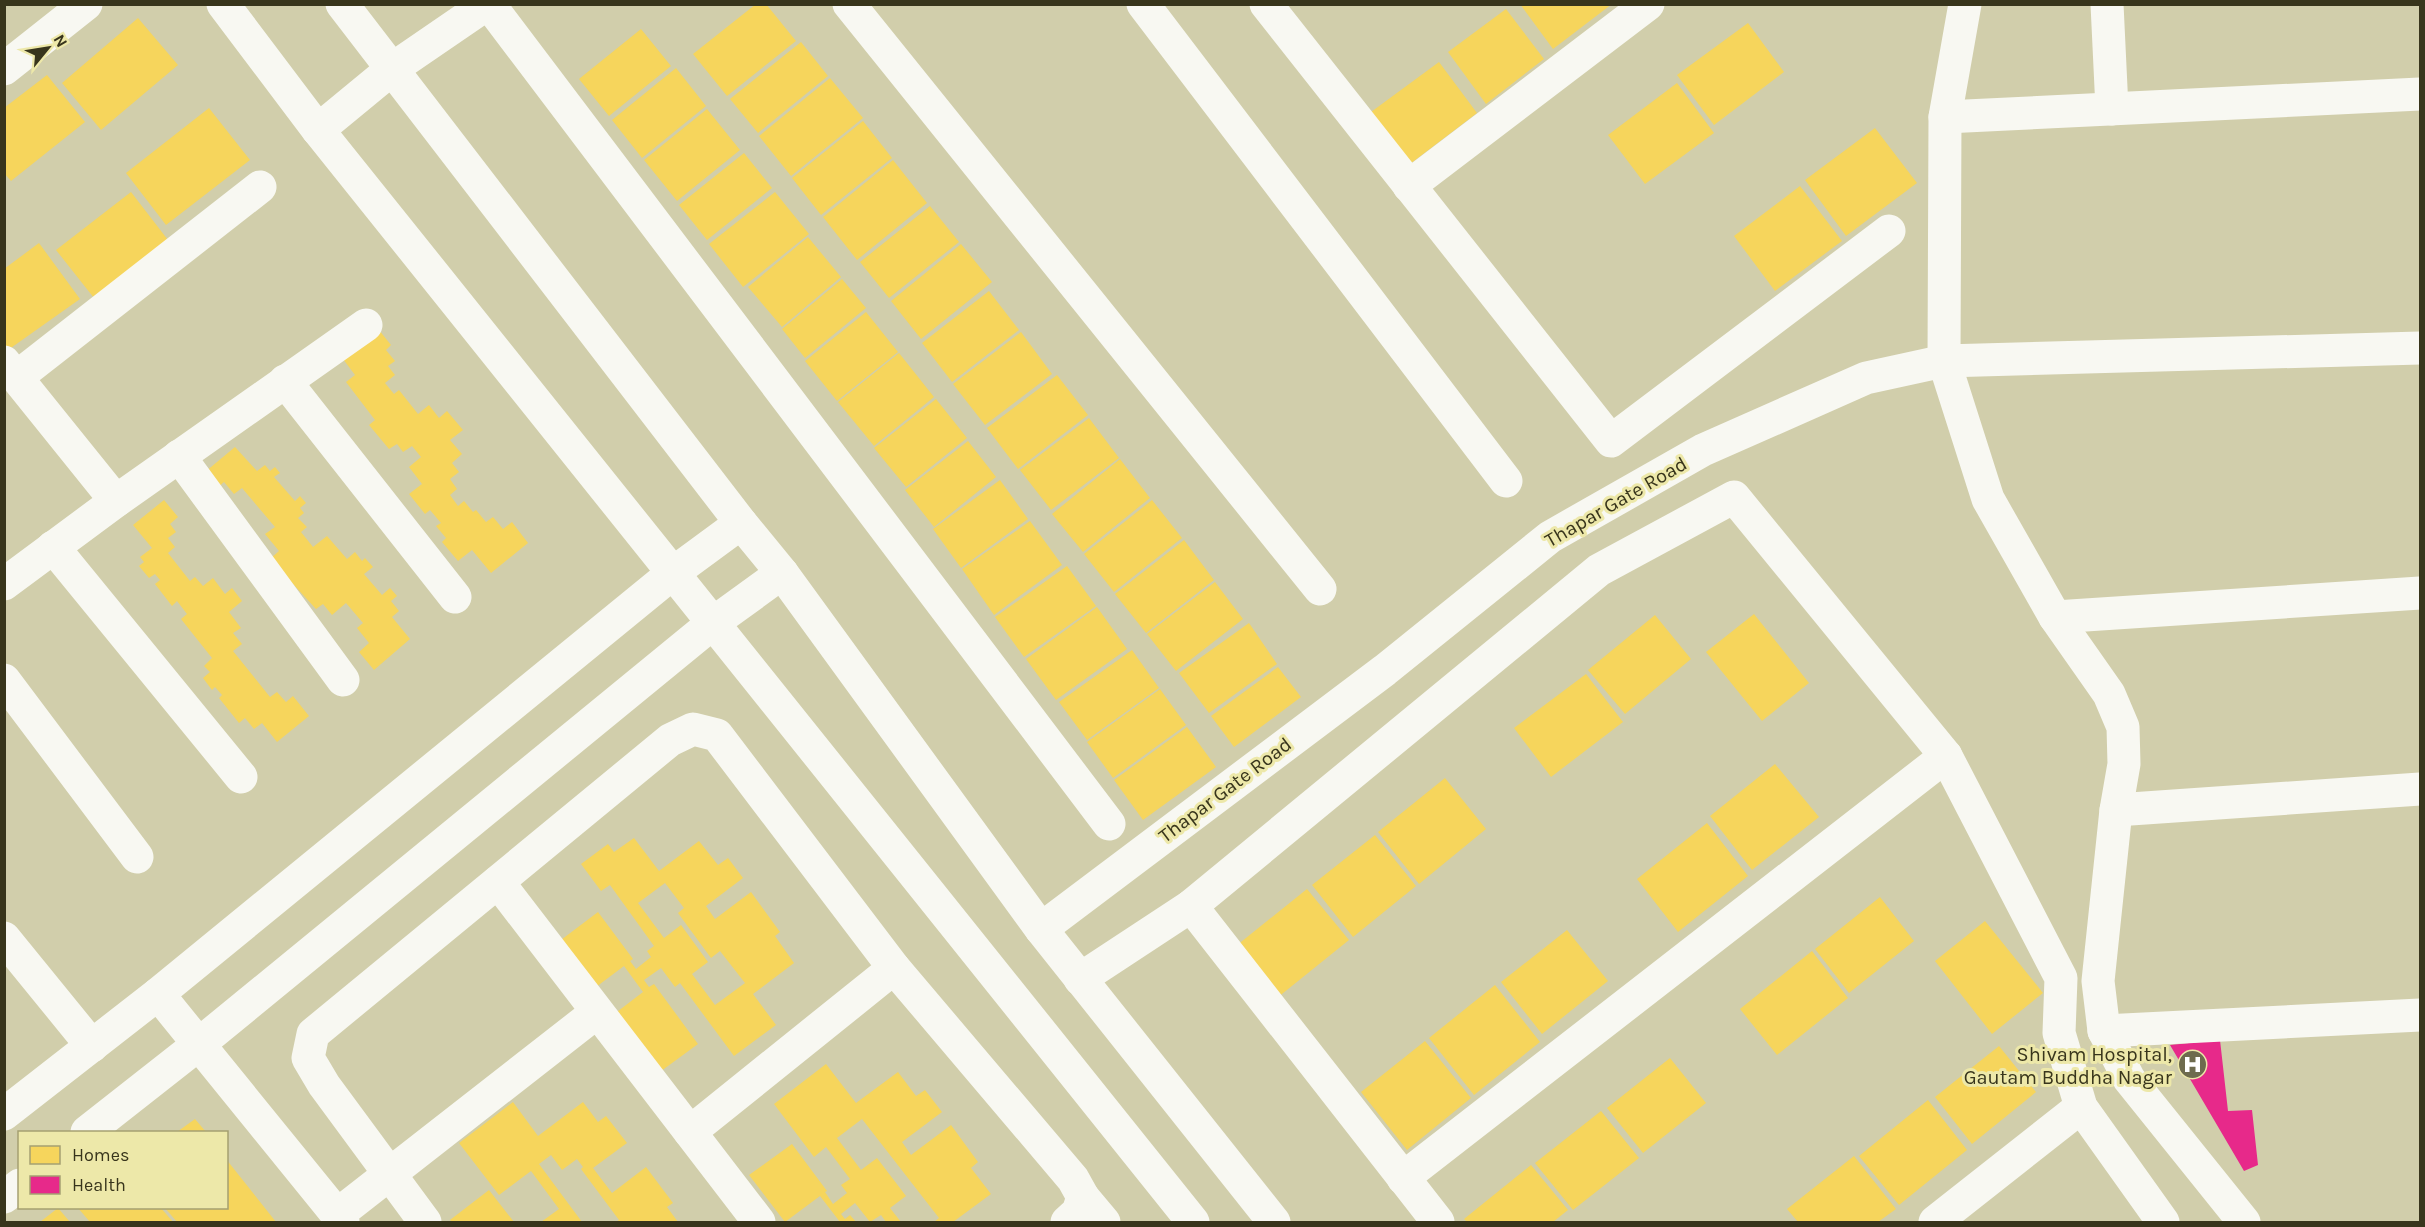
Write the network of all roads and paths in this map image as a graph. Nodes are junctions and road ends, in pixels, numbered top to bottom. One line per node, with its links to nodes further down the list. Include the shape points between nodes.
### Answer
1 (86, 4): 11 (street)
2 (223, 4): 16 (street)
3 (342, 4): 12 (street)
4 (488, 4): 12 (street); 44 (street)
5 (849, 4): 33 (street)
6 (1143, 4): 26 (street)
7 (1266, 4): 17 (street)
8 (1648, 4): 17 (street)
9 (1965, 4): 15 (street)
10 (2107, 4): 14 (street)
11 (4, 69)
12 (392, 69): 16 (street); 28 (street)
13 (2421, 94): 14 (street)
14 (2112, 109): 15 (street)
15 (1945, 117): 22 (street)
16 (318, 130): 30 (street)
17 (1409, 186): 19 (street, via 1611,441)
18 (260, 187): 23 (street)
19 (1889, 231)
20 (366, 325): 24 (street)
21 (2421, 348): 22 (street, Thapar Gate Road)
22 (1944, 361): 36 (street, via 1988,499); 48 (street, Thapar Gate Road, via 1866,378 1703,450 1550,537 1386,670)
23 (11, 369): 27 (street)
24 (285, 381): 25 (street); 35 (street)
25 (179, 456): 27 (street); 39 (street)
26 (1506, 481)
27 (116, 501): 29 (street)
28 (741, 523): 30 (street); 31 (street)
29 (53, 547): 32 (street); 41 (street)
30 (673, 573): 37 (street); 52 (street)
31 (782, 573): 37 (street); 48 (street)
32 (4, 584)
33 (1320, 589)
34 (2421, 593): 36 (street)
35 (455, 597)
36 (2055, 617): 43 (street, via 2109,694 2123,727 2124,764)
37 (713, 624): 56 (street); 71 (street)
38 (4, 680): 45 (street)
39 (343, 680)
40 (1947, 756): 47 (street, via 1734,497 1599,570); 58 (street, via 2061,978 2059,1033); 63 (street)
41 (241, 777)
42 (2421, 789): 43 (street)
43 (2116, 810): 55 (street, via 2098,981)
44 (1110, 824)
45 (137, 857)
46 (498, 882): 50 (street, via 670,740 693,729 717,735); 53 (street); 62 (street, via 313,1034 308,1058)
47 (1191, 906): 51 (street); 63 (street)
48 (1041, 929): 51 (street)
49 (4, 938): 57 (street)
50 (894, 968): 61 (street); 66 (street, via 1073,1179)
51 (1080, 979): 72 (street)
52 (158, 994): 56 (street); 57 (street)
53 (597, 1012): 61 (street); 62 (street)
54 (2421, 1015): 55 (street)
55 (2104, 1031): 76 (street, via 2129,1079)
56 (199, 1044): 60 (street); 67 (street)
57 (92, 1046): 59 (street)
58 (2081, 1107): 74 (street); 75 (street)
59 (4, 1114)
60 (88, 1131)
61 (690, 1132): 69 (street)
62 (388, 1174): 67 (street); 68 (street)
63 (1404, 1178): 73 (street)
64 (18, 1186): 65 (street)
65 (4, 1197)
66 (1075, 1210): 70 (street)
67 (340, 1219)
68 (425, 1222)
69 (759, 1222)
70 (1104, 1222)
71 (1193, 1222)
72 (1274, 1222)
73 (1438, 1222)
74 (1935, 1222)
75 (2163, 1222)
76 (2244, 1222)

